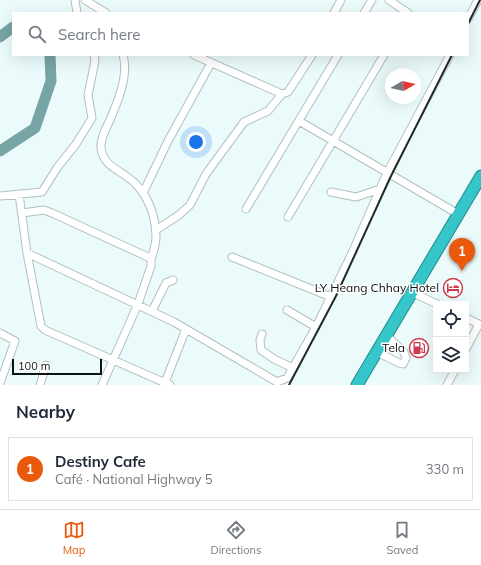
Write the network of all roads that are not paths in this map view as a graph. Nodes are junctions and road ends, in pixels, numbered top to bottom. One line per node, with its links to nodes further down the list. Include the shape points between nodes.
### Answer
1 (75, 0): 7 (street)
2 (85, 0): 8 (street)
3 (341, 0): 9 (street)
4 (372, 0): 10 (street)
5 (389, 0): 11 (street)
6 (478, 0): 12 (street)
7 (77, 12)
8 (103, 12)
9 (335, 12)
10 (365, 12)
11 (407, 12)
12 (469, 17)
13 (94, 56): 29 (street, via 88,95 92,118 42,192)
14 (123, 56): 28 (street, via 122,86 101,148 104,160 128,177)
15 (196, 56): 20 (street)
16 (311, 56): 21 (street, via 288,92)
17 (337, 56): 22 (street)
18 (383, 56): 23 (street)
19 (449, 56): 24 (street)
20 (211, 63): 21 (street); 28 (street)
21 (282, 94): 35 (street, via 268,111 244,122 206,174 190,205)
22 (299, 121): 23 (street); 31 (street)
23 (333, 142): 24 (street); 34 (street)
24 (387, 174): 26 (street); 33 (street)
25 (481, 176): 33 (highway)
26 (380, 190): 27 (street, via 356,196); 41 (street)
27 (331, 192)
28 (143, 193): 35 (street, via 151,207)
29 (19, 194): 30 (street); 32 (street)
30 (0, 196)
31 (246, 209)
32 (22, 213): 36 (street); 38 (street, via 48,211)
33 (458, 214): 40 (highway)
34 (288, 217)
35 (156, 230): 38 (street)
36 (27, 253): 43 (street); 55 (street, via 41,326)
37 (232, 257): 41 (street)
38 (151, 260): 43 (street)
39 (173, 280): 45 (street, via 166,283)
40 (411, 292): 42 (street); 52 (highway)
41 (331, 297): 48 (street)
42 (433, 303)
43 (138, 304): 45 (street); 55 (street)
44 (287, 310): 48 (street)
45 (152, 311): 49 (street)
46 (469, 319): 47 (street)
47 (480, 324): 53 (street)
48 (316, 326): 57 (street)
49 (186, 329): 60 (street); 61 (street)
50 (0, 333): 59 (street, via 16,341)
51 (262, 334): 57 (street, via 262,350)
52 (386, 335): 54 (highway); 54 (street, via 404,352 406,358 402,364)
53 (469, 344)
54 (377, 352): 64 (highway)
55 (113, 360): 60 (street); 63 (street)
56 (46, 365): 62 (street)
57 (293, 368): 61 (street, via 287,378)
58 (453, 373): 65 (street)
59 (0, 383)
60 (166, 384)
61 (277, 384)
62 (40, 385)
63 (102, 385)
64 (357, 385)
65 (447, 385)

